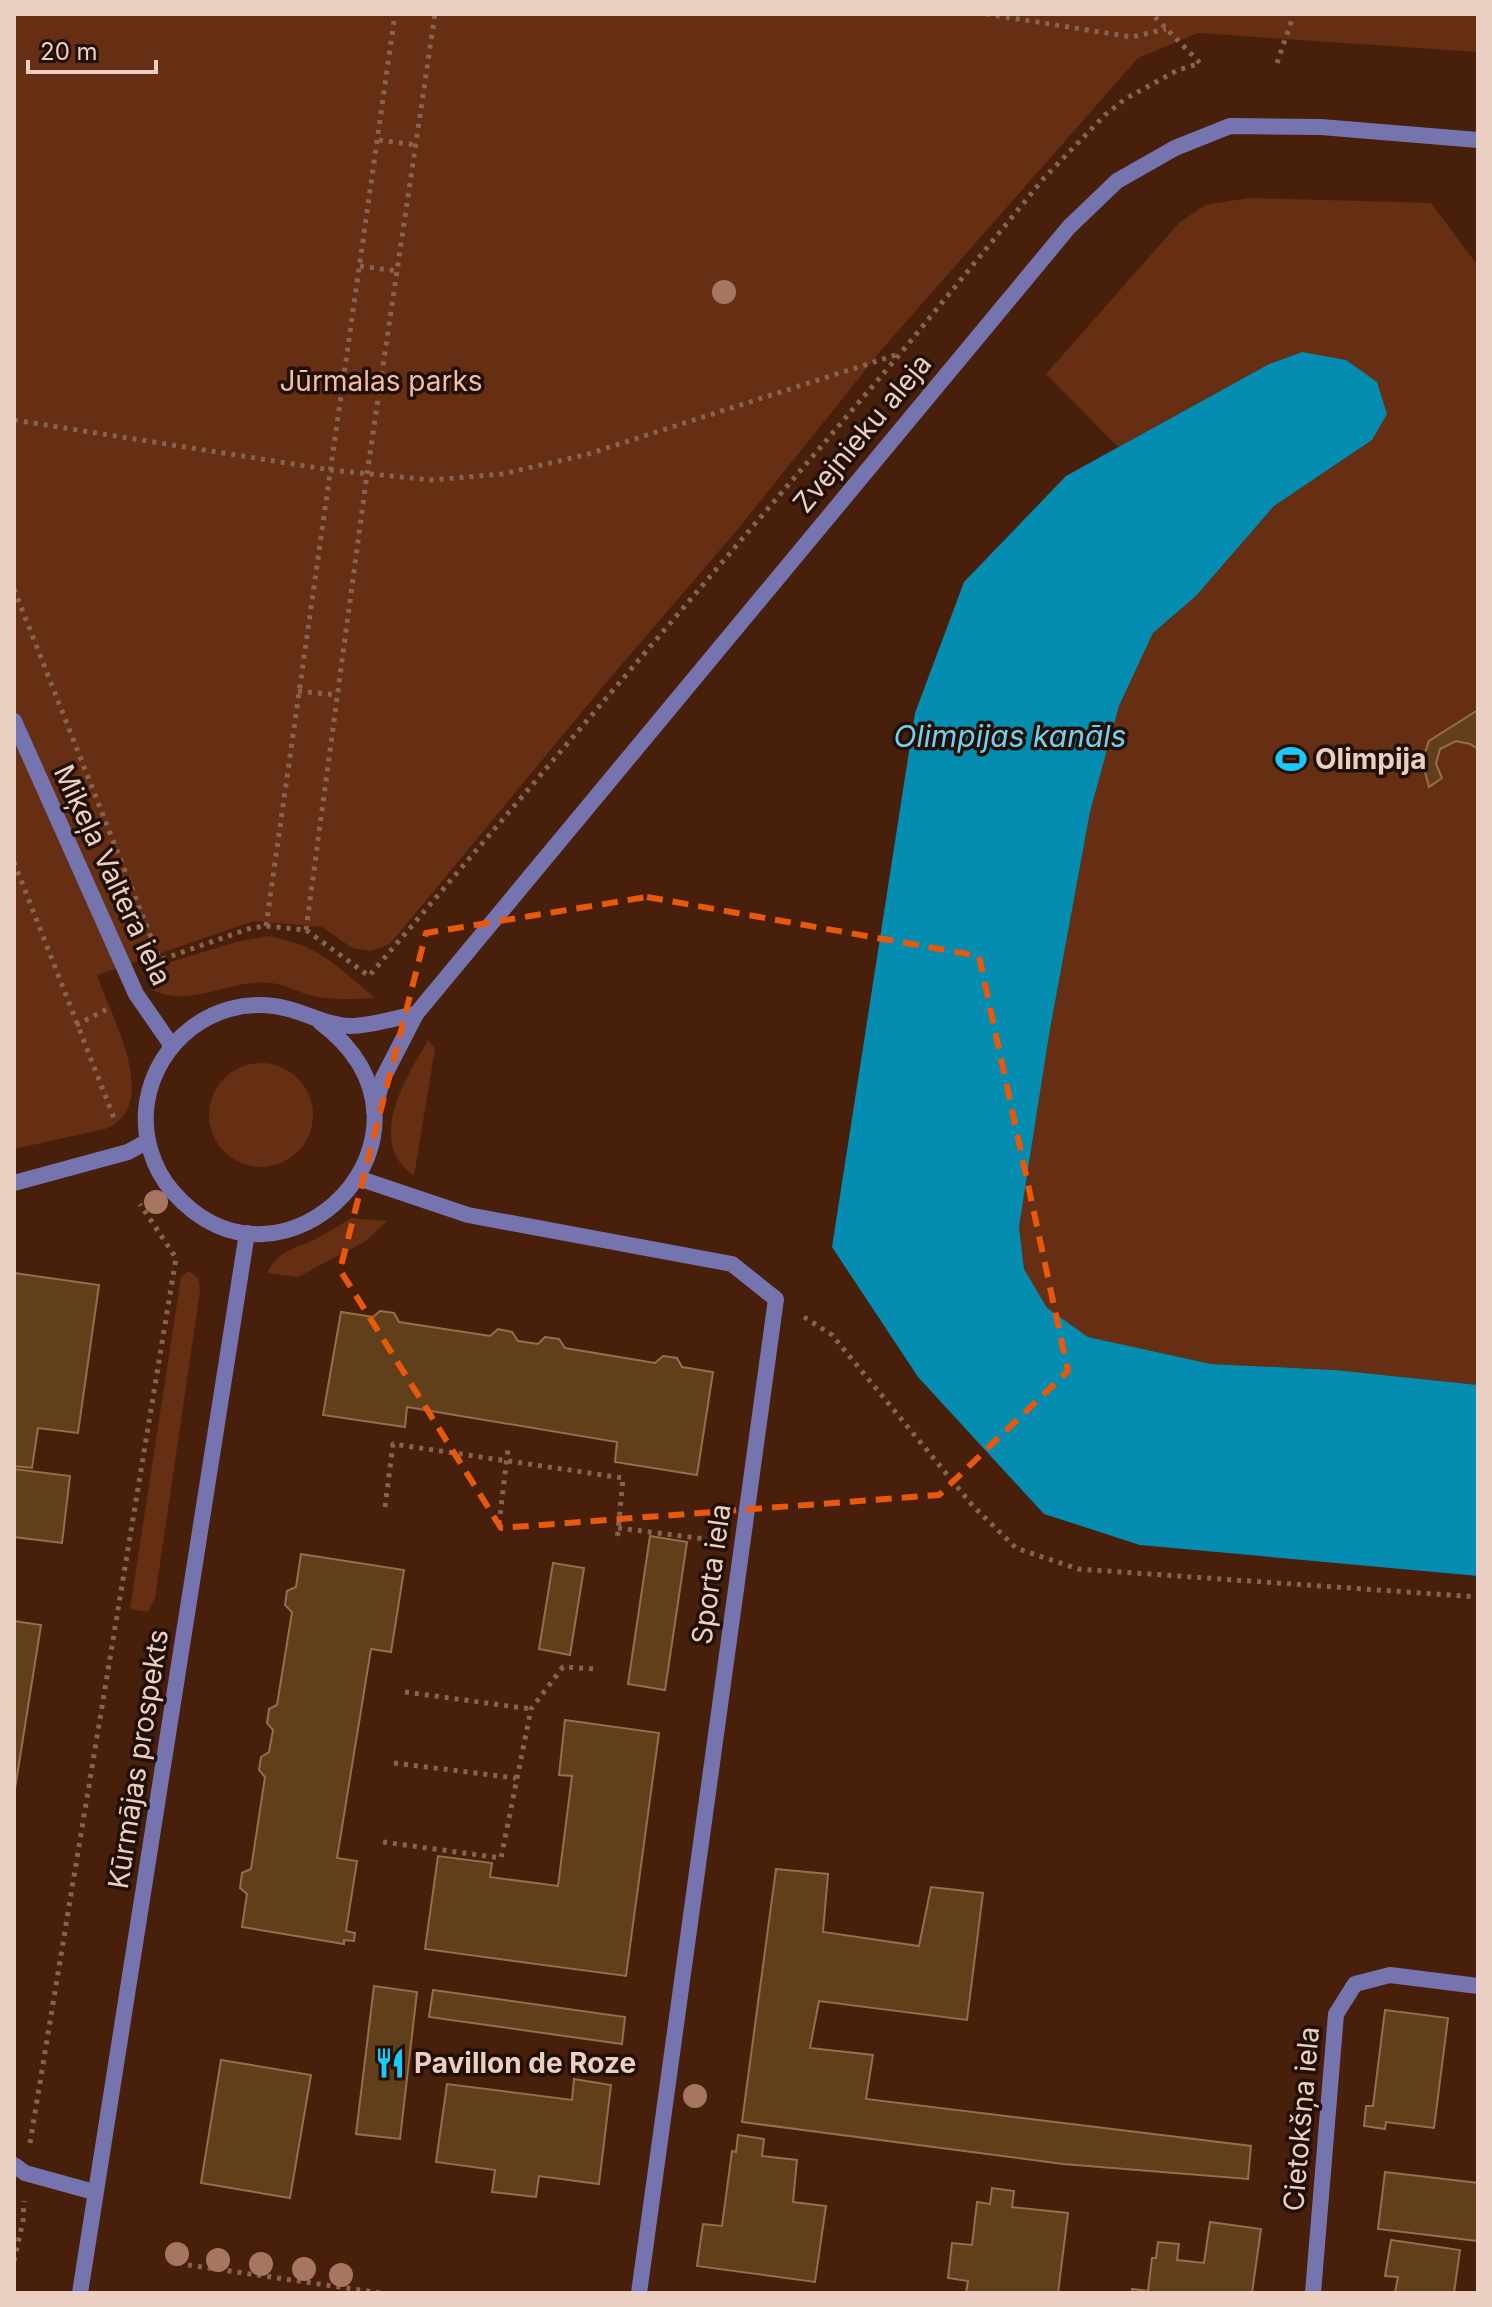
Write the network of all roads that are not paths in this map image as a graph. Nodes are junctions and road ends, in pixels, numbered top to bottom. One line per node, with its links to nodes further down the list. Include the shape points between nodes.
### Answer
1 (1478, 140): 3 (street, Zvejnieku aleja, via 1321,127 1230,126 1175,148 1117,181 1069,227)
2 (14, 721): 5 (street, Miķeļa Valtera iela, via 136,994)
3 (416, 1014): 4 (street, via 352,1026); 6 (street, Zvejnieku aleja, via 383,1078)
4 (320, 1022): 5 (street, via 288,1009 253,1004 208,1017); 6 (street, via 352,1050 371,1089)
5 (172, 1046): 7 (street, via 152,1081 145,1121)
6 (374, 1111): 8 (street, via 368,1157)
7 (148, 1141): 9 (street, via 128,1152); 10 (street, via 155,1164 182,1203 223,1227)
8 (358, 1178): 10 (street, via 310,1222); 15 (street, Sporta iela, via 468,1215 732,1264 776,1299)
9 (14, 1183)
10 (247, 1233): 13 (street, Kūrmājas prospekts)
11 (1478, 1986): 16 (street, Cietokšņa iela, via 1390,1975 1355,1984 1336,2014)
12 (14, 2165): 13 (street, via 25,2173)
13 (94, 2192): 14 (street, Kūrmājas prospekts)
14 (80, 2293)
15 (639, 2293)
16 (1313, 2293)

